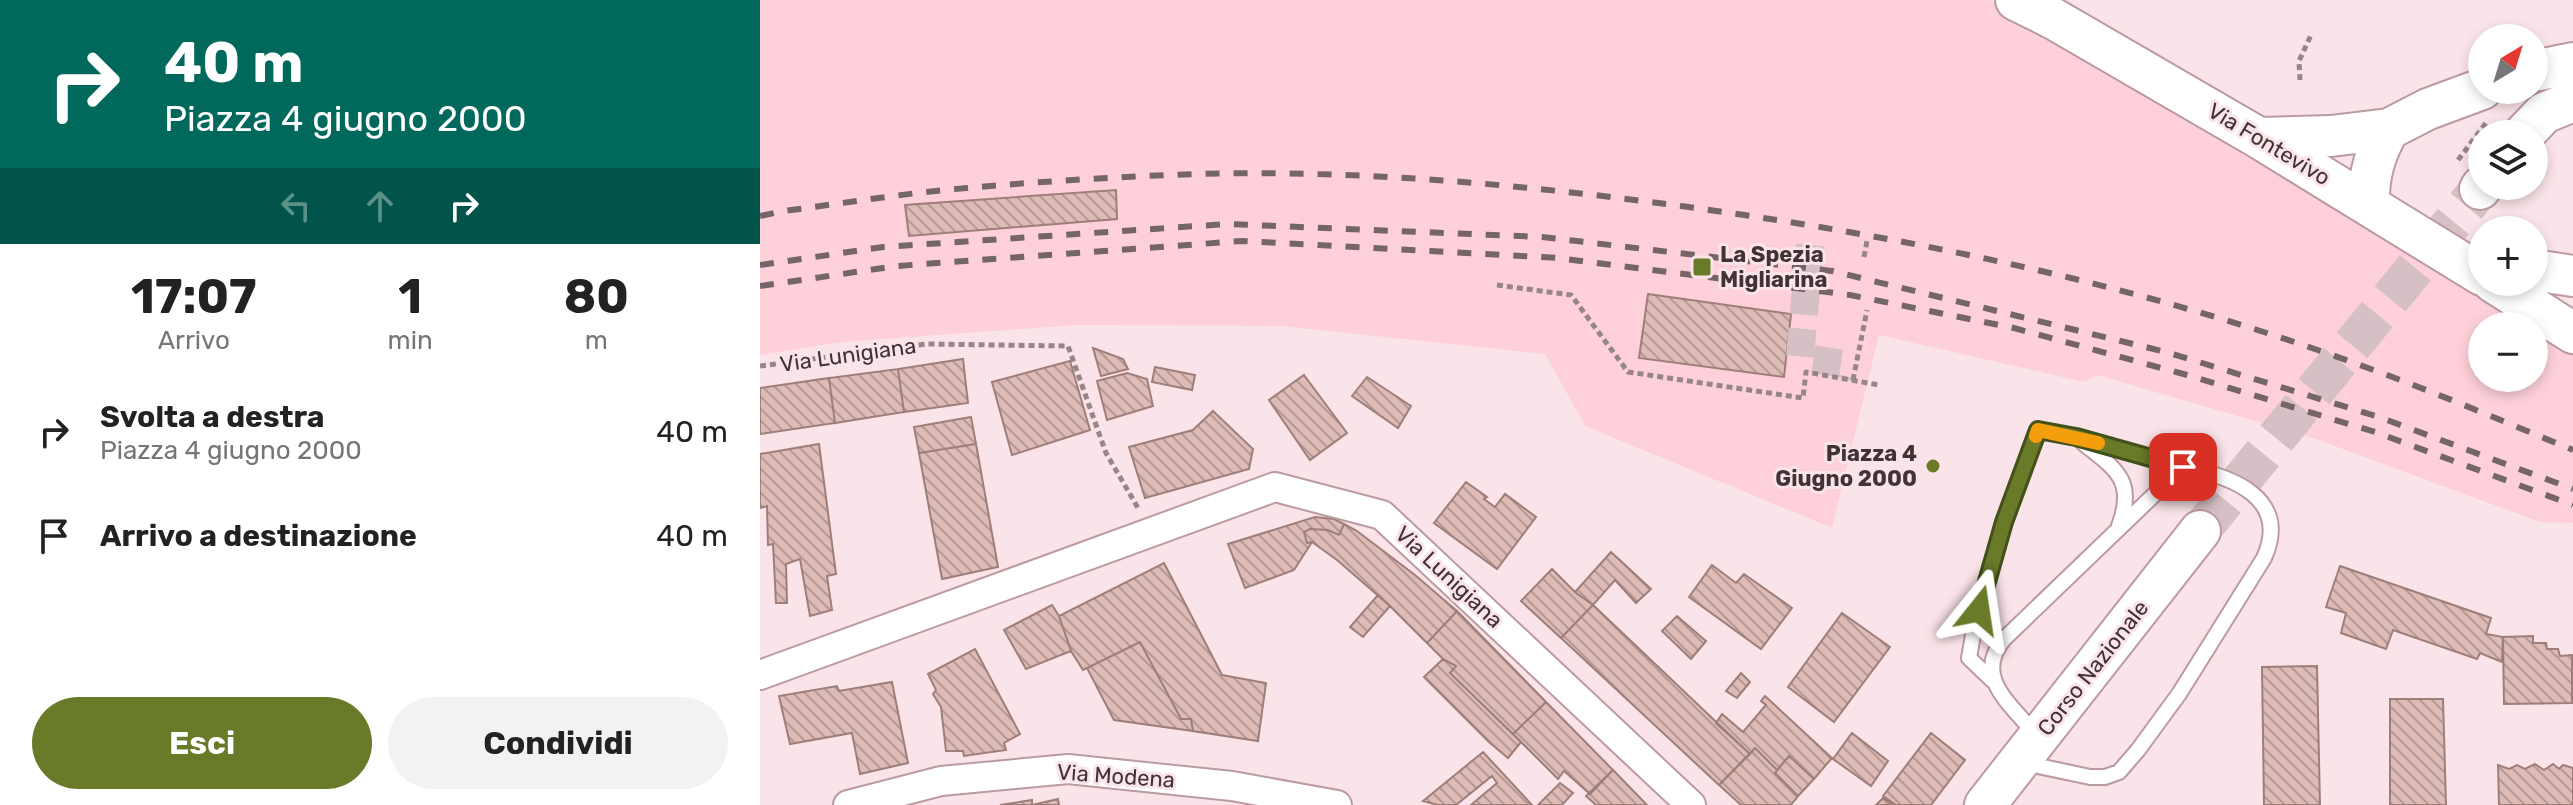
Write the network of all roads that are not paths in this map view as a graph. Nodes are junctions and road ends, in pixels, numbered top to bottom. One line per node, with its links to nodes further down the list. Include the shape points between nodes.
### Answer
1 (2016, 0): 2 (street, Via Fontevivo)
2 (2042, 9): 9 (street, Via Fontevivo)
3 (2573, 63): 4 (street)
4 (2548, 68)
5 (2468, 94): 8 (street)
6 (2573, 101): 7 (street)
7 (2537, 120)
8 (2389, 129): 9 (street); 10 (street, via 2374,157 2369,186)
9 (2259, 138): 10 (street, Via Fontevivo)
10 (2377, 208): 11 (street); 12 (street, Via Fontevivo)
11 (2468, 250)
12 (2468, 266)
13 (2548, 272): 14 (street)
14 (2573, 276)
15 (2515, 296): 16 (street)
16 (2573, 333)
17 (2076, 437): 18 (lane); 19 (lane, via 2123,480 2126,507); 22 (lane, via 2038,430 1996,549 1969,658)
18 (2183, 467): 19 (lane); 23 (lane, via 2257,495 2271,518 2264,558 2179,694 2119,772 2090,777)
19 (2118, 529): 22 (lane, via 1997,648)
20 (2200, 531): 23 (street, Corso Nazionale)
21 (760, 675): 26 (street, Via Lunigiana, via 1275,487 1382,515)
22 (1993, 681): 23 (lane)
23 (2029, 750): 27 (street, Corso Nazionale)
24 (848, 805): 25 (street, Via Modena, via 941,781 1068,769 1232,786)
25 (1337, 805)
26 (1691, 805)
27 (1985, 805)

